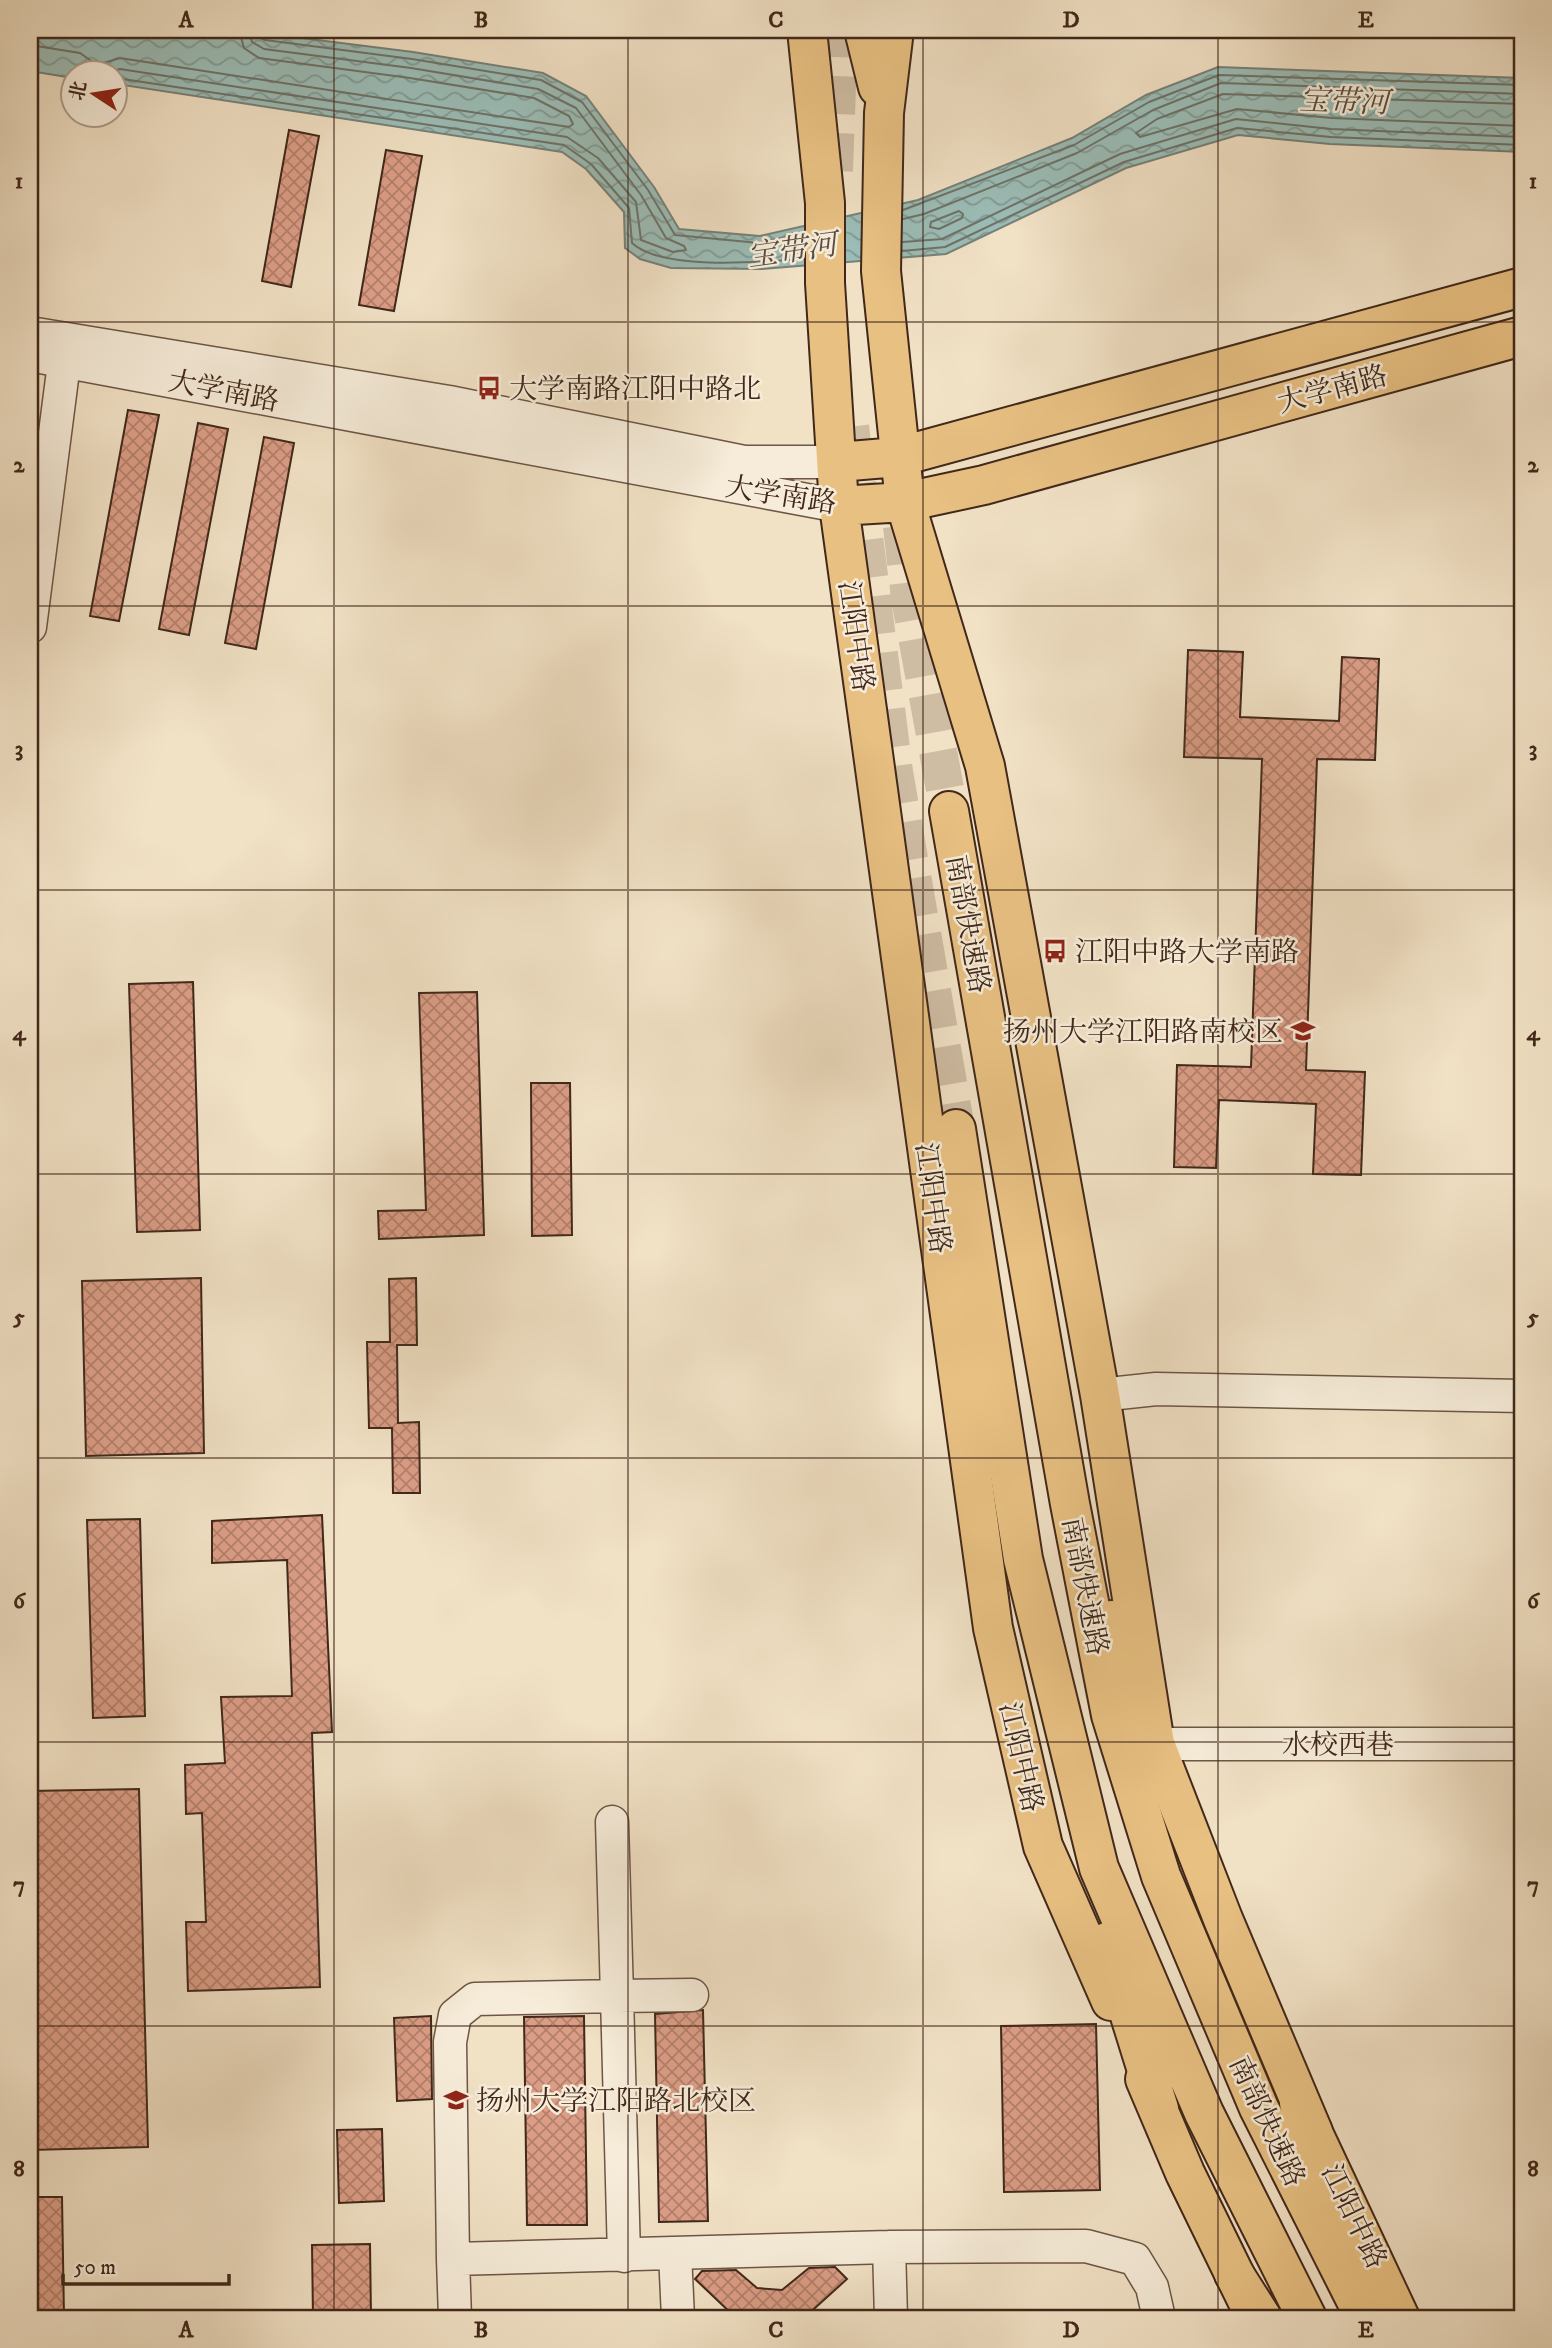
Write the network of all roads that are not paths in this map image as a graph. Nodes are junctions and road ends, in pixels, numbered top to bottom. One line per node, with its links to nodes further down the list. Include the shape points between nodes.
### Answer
1 (807, 30): 11 (main road, 江阳中路, via 825,203 825,284)
2 (864, 30): 4 (main road, 江阳中路)
3 (894, 30): 4 (main road, 江阳中路)
4 (884, 113): 10 (main road, 江阳中路, via 881,271)
5 (1522, 287): 10 (main road, 大学南路)
6 (30, 333): 8 (street, 大学南路)
7 (1522, 336): 12 (main road, 大学南路, via 984,485)
8 (66, 349): 9 (street, 大学南路); 11 (street, 大学南路, via 449,402 744,462); 13 (street, 大学南路); 14 (street)
9 (30, 355)
10 (898, 457): 11 (main road, 大学南路); 12 (main road, 江阳中路)
11 (838, 462): 13 (main road, 江阳中路)
12 (905, 502): 13 (main road, 大学南路); 18 (main road, 江阳中路, via 985,766)
13 (839, 506): 27 (main road, 江阳中路, via 993,1628 1043,1846)
14 (30, 627)
15 (950, 811): 17 (main road, 南部快速路)
16 (956, 1129): 20 (main road, 南部快速路)
17 (1011, 1168): 21 (main road, via 1040,1257 1106,1601); 40 (main road, 南部快速路, via 1111,1715 1161,1876 1259,2108)
18 (1100, 1395): 19 (street, via 1156,1389); 21 (main road, 江阳中路)
19 (1522, 1396)
20 (1023, 1559): 27 (main road, via 1031,1665 1090,1886); 39 (main road, 南部快速路, via 1099,1868 1204,2113)
21 (1155, 1744): 22 (street, 水校西巷); 26 (main road, 江阳中路)
22 (1522, 1745)
23 (612, 1822): 25 (street)
24 (692, 1995): 25 (street)
25 (617, 1996): 30 (street); 31 (street, via 475,1999 455,2015 450,2042)
26 (1299, 2103): 41 (main road); 42 (main road, 江阳中路)
27 (1159, 2109): 32 (main road, 江阳中路)
28 (889, 2247): 29 (street); 35 (street); 36 (street, via 1086,2246 1135,2259 1152,2287)
29 (676, 2253): 30 (street); 34 (street)
30 (624, 2256): 31 (street)
31 (453, 2259): 33 (street)
32 (1234, 2274): 37 (main road, 江阳中路); 38 (main road)
33 (455, 2318)
34 (678, 2318)
35 (891, 2318)
36 (1159, 2318)
37 (1256, 2318)
38 (1262, 2318)
39 (1307, 2318)
40 (1365, 2318)
41 (1400, 2318)
42 (1406, 2318)

